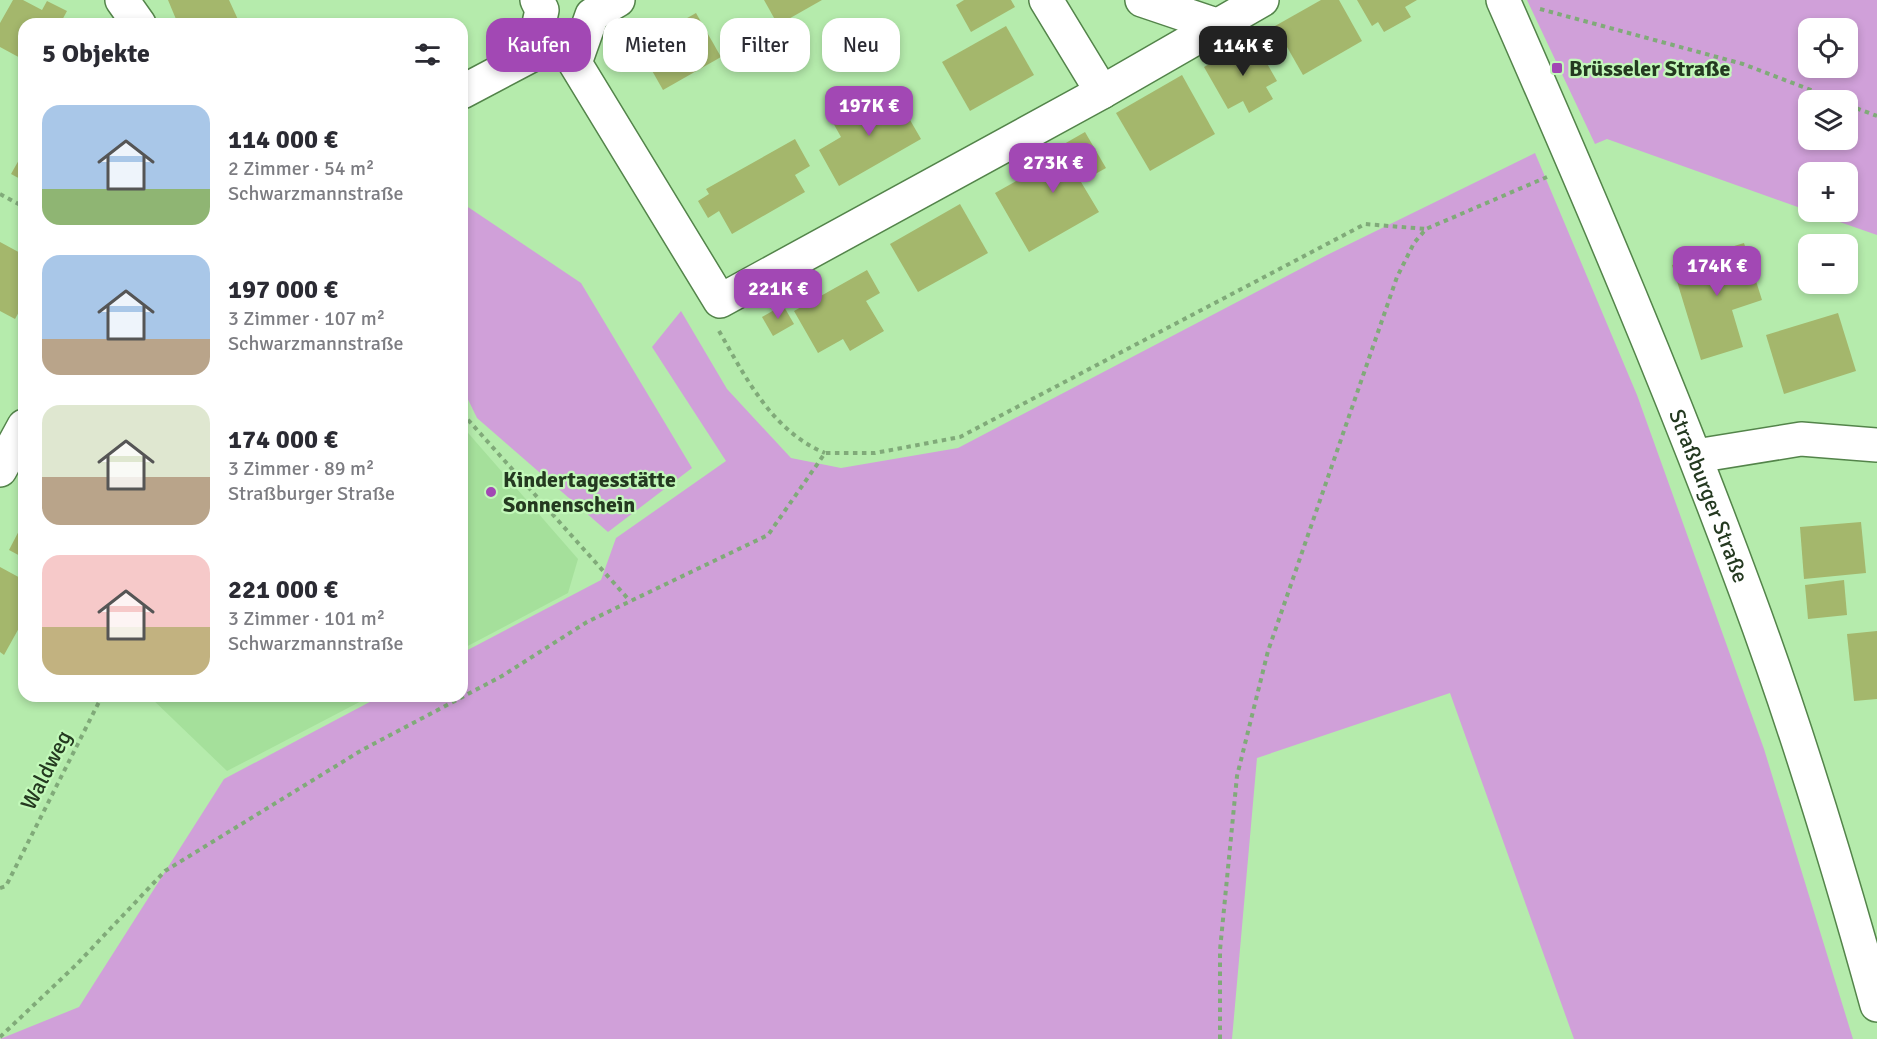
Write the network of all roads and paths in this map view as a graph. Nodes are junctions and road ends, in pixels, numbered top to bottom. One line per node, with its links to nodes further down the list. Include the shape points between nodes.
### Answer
1 (122, 0): 8 (street)
2 (537, 0): 10 (street, via 542,10 532,55)
3 (618, 0): 19 (street, via 592,15 575,63)
4 (1046, 0): 12 (street)
5 (1142, 0): 9 (street)
6 (1262, 0): 9 (street)
7 (1516, 3): 11 (path, via 1743,64); 15 (street, Straßburger Straße)
8 (135, 18)
9 (1216, 25): 12 (street)
10 (468, 89)
11 (1811, 90)
12 (1102, 92): 19 (street)
13 (1858, 109): 14 (path)
14 (1877, 116)
15 (1576, 167): 18 (path); 24 (street, Straßburger Straße)
16 (0, 194): 17 (path)
17 (18, 204)
18 (1426, 230): 23 (path, via 1365,224 960,437 875,453); 33 (path, via 1414,243 1397,277 1268,651 1237,776 1220,950)
19 (720, 302): 23 (path, via 711,316 754,394 804,444)
20 (468, 419): 26 (path)
21 (18, 437): 25 (street)
22 (1877, 444): 24 (street, via 1802,439)
23 (825, 453): 26 (path, via 768,535)
24 (1696, 456): 31 (street, Straßburger Straße, via 1801,751)
25 (0, 470)
26 (630, 601): 27 (path, via 587,622)
27 (468, 694)
28 (99, 702): 30 (path, Waldweg, via 6,886)
29 (453, 702): 32 (path, via 362,750 165,871 76,965)
30 (0, 888)
31 (1877, 1005)
32 (0, 1037)
33 (1220, 1039)

